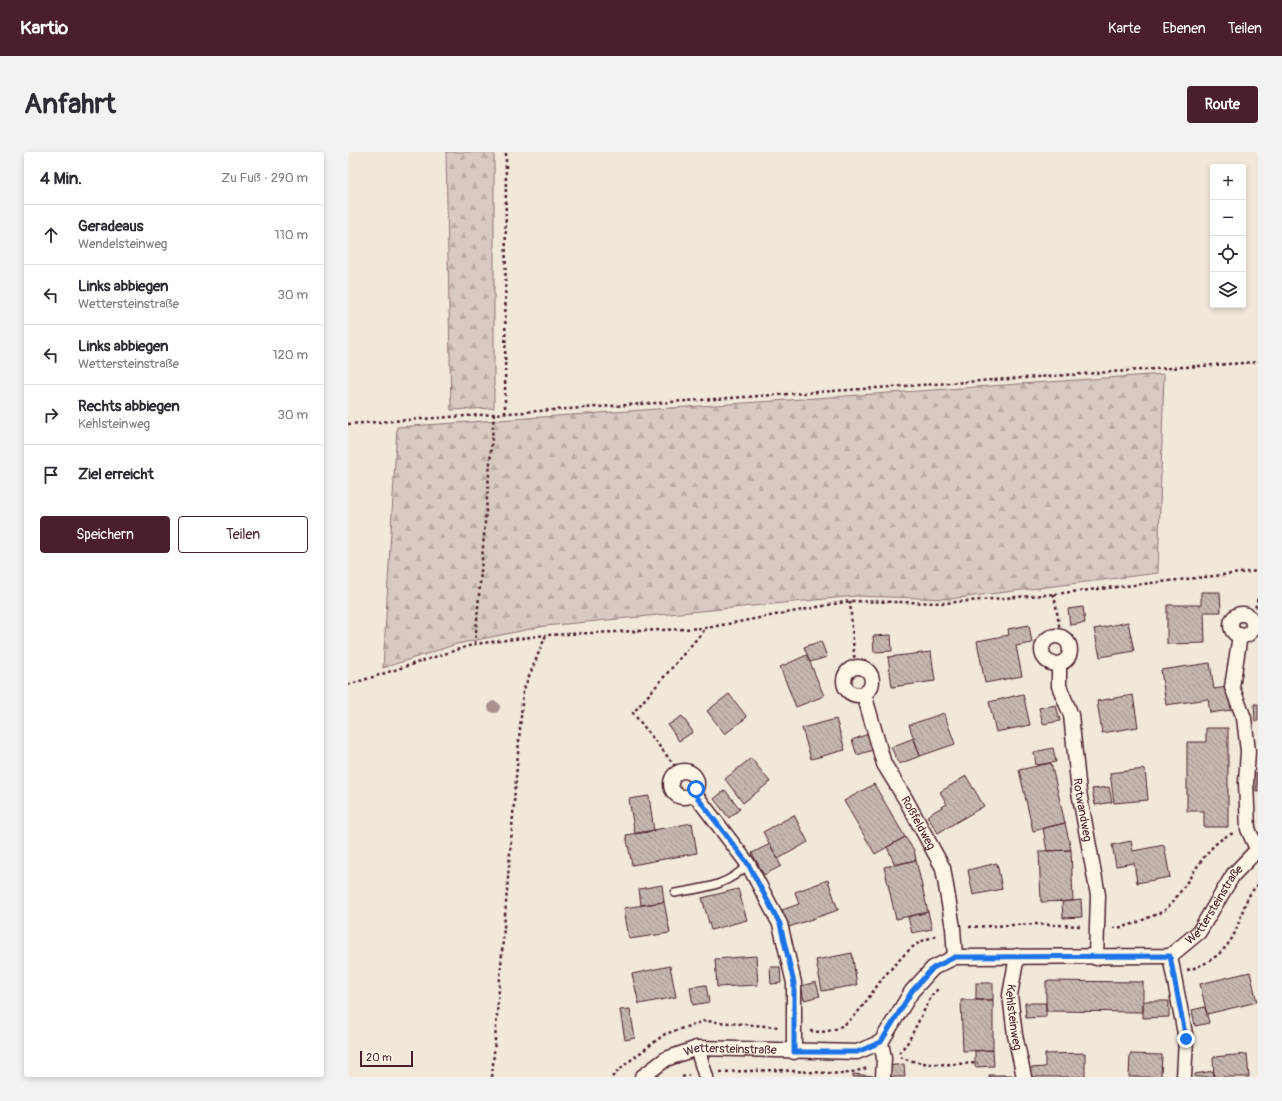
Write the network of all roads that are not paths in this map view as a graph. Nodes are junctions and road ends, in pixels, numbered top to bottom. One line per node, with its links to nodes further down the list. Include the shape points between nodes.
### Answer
1 (1252, 619): 5 (street, via 1244,614 1234,618 1231,624 1232,629 1240,636 1232,687 1244,718 1248,751 1248,829)
2 (1059, 664): 2 (street, via 1053,664 1043,656 1042,648 1050,638 1061,637 1070,649 1068,657); 11 (street, Rotwandweg, via 1059,686 1071,715 1079,792 1098,895)
3 (864, 694): 3 (street, via 854,694 845,686 846,673 855,667 865,668 872,676 872,685); 10 (street, Roßfeldweg, via 884,764 943,868)
4 (694, 793): 4 (street, via 683,798 672,791 672,778 679,771 687,771 694,775 698,784); 6 (street)
5 (1258, 849): 9 (street, Wettersteinstraße, via 1232,875 1200,932)
6 (748, 864): 7 (lane, via 738,875 713,886); 14 (street, via 780,924 794,983)
7 (675, 893)
8 (1017, 956): 10 (street); 11 (street); 18 (street, Kehlsteinweg, via 1010,995 1014,1035)
9 (1170, 956): 11 (street); 19 (street, via 1186,1039)
10 (955, 957): 12 (street, via 933,968 912,991)
11 (1096, 958)
12 (881, 1042): 14 (street, Wettersteinstraße, via 857,1052); 15 (street)
13 (697, 1048): 14 (street, Wettersteinstraße); 16 (street); 17 (street, Wettersteinstraße, via 666,1059)
14 (794, 1052)
15 (883, 1071)
16 (705, 1075)
17 (642, 1077)
18 (1024, 1077)
19 (1184, 1077)

